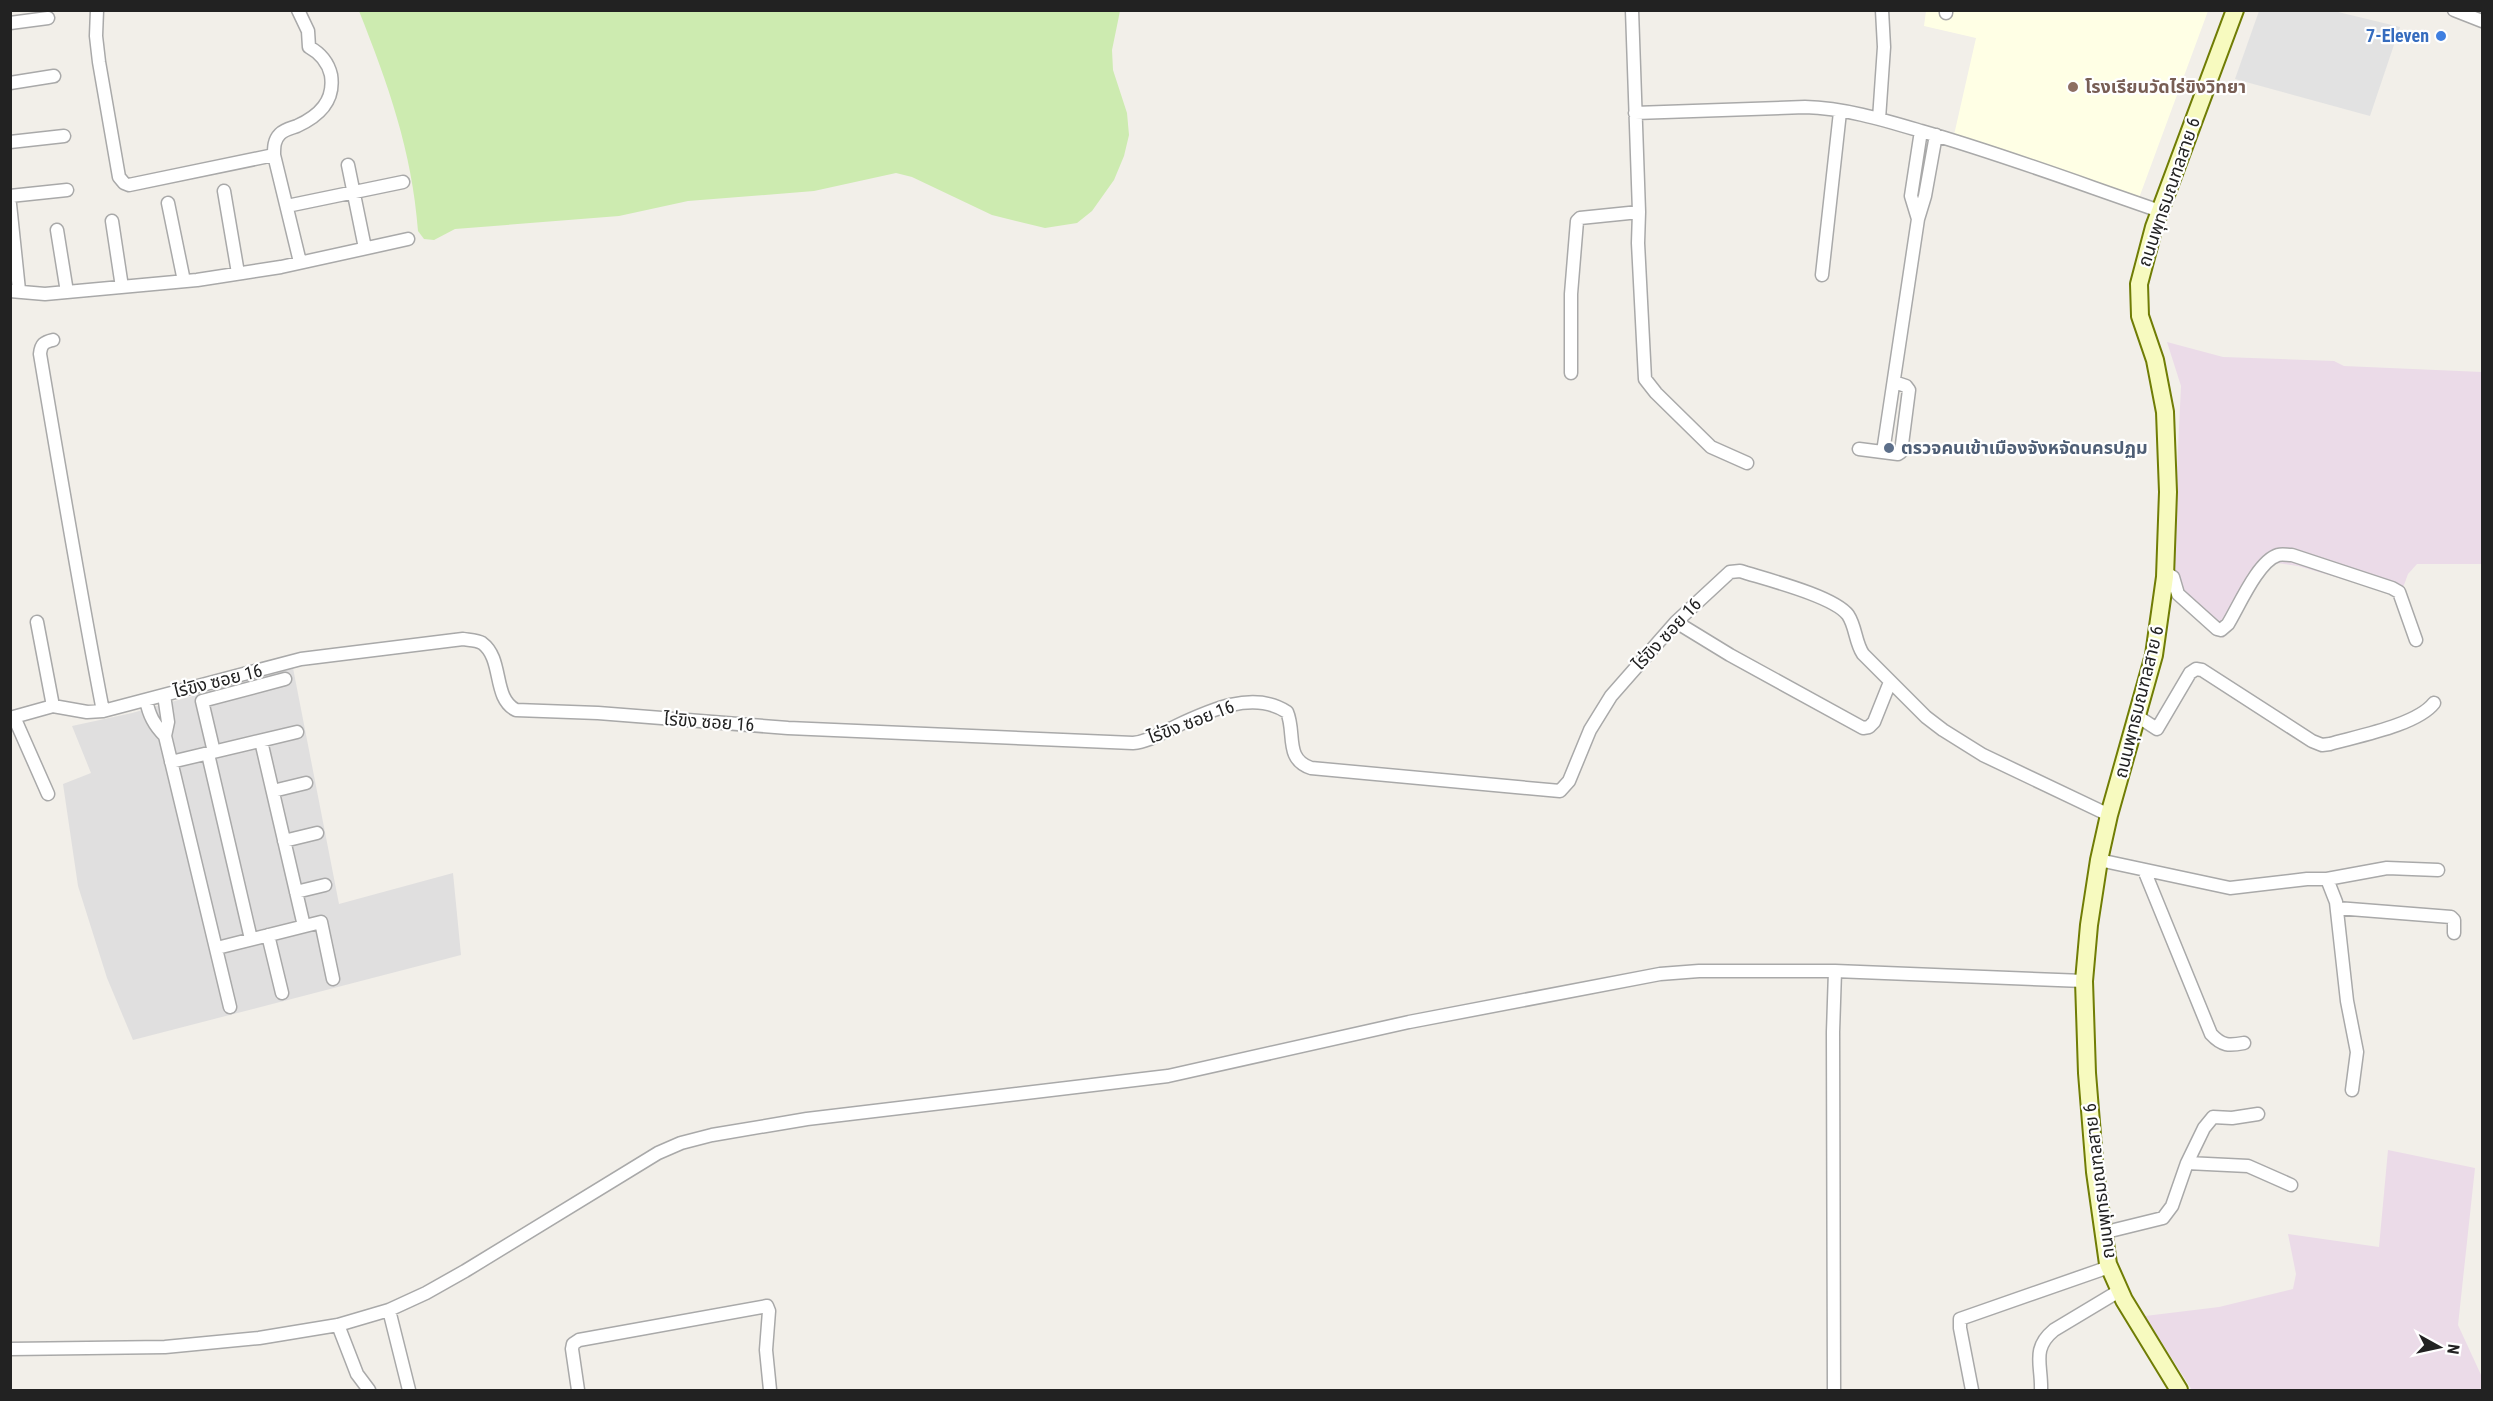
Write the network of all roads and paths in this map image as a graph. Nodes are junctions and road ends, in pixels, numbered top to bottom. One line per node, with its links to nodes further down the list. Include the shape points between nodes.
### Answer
1 (97, 10): 19 (street, via 99,62 119,177 124,183)
2 (298, 10): 19 (street, via 308,31 309,46 326,62 331,87 328,101 318,113 280,133)
3 (1632, 10): 13 (street)
4 (1882, 10): 14 (street, via 1884,47)
5 (2235, 10): 29 (main road, ถนนพุทธมณฑลสาย 6)
6 (2454, 10): 8 (street)
7 (48, 18): 9 (street)
8 (2482, 21)
9 (10, 23)
10 (54, 76): 11 (street)
11 (10, 83)
12 (1840, 112): 13 (street, via 1805,107); 14 (street); 38 (street)
13 (1635, 113): 30 (street)
14 (1879, 118): 15 (street)
15 (1921, 131): 16 (street); 31 (street, via 1911,196)
16 (1936, 135): 29 (street); 31 (street, via 1926,196)
17 (64, 136): 18 (street)
18 (10, 142)
19 (274, 155): 28 (street)
20 (348, 165): 24 (street)
21 (403, 182): 24 (street)
22 (67, 190): 25 (street)
23 (224, 191): 37 (street)
24 (355, 192): 28 (street); 35 (street)
25 (10, 196)
26 (168, 202): 39 (street)
27 (11, 206): 41 (street)
28 (287, 206): 36 (street)
29 (2160, 211): 49 (main road, ถนนพุทธมณฑลสาย 6, via 2142,267 2139,302 2165,412)
30 (1639, 212): 44 (street, via 1577,221 1571,294); 48 (street, via 1646,379 1712,447)
31 (1918, 219): 45 (street)
32 (112, 221): 40 (street)
33 (57, 230): 42 (street)
34 (408, 239): 35 (street)
35 (365, 248): 36 (street)
36 (300, 262): 37 (street)
37 (238, 273): 39 (street)
38 (1822, 275)
39 (184, 281): 40 (street)
40 (122, 287): 42 (street)
41 (15, 291): 42 (street)
42 (67, 292)
43 (53, 340): 59 (street, via 40,346 40,354)
44 (1571, 373)
45 (1894, 382): 47 (street); 47 (street, via 1909,390 1901,452)
46 (1859, 448): 47 (street)
47 (1882, 452)
48 (1747, 463)
49 (2165, 575): 52 (street, via 2173,577 2178,594 2221,630 2260,568 2280,554 2292,555 2399,592); 60 (main road, ถนนพุทธมณฑลสาย 6, via 2154,655)
50 (37, 621): 58 (street)
51 (1676, 622): 54 (street, via 1860,727 1869,727 1874,722); 54 (street, ไร่ขิง ซอย 16, via 1730,572 1740,571 1838,606 1851,621 1858,647); 55 (street, ไร่ขิง ซอย 16, via 1600,711 1569,781 1560,791 1311,768 1294,755 1287,711 1260,703 1223,707 1133,743 788,728 516,710 506,702 492,656 481,643 463,639 301,659)
52 (2416, 640)
53 (285, 679): 65 (street, via 202,700)
54 (1890, 682): 70 (street, ไร่ขิง ซอย 16, via 1926,717 1983,755)
55 (164, 694): 56 (street, ไร่ขิง ซอย 16); 63 (street, via 168,722)
56 (146, 700): 59 (street, ไร่ขิง ซอย 16); 63 (street, via 155,726)
57 (2434, 703): 60 (street, via 2411,720 2322,745 2196,669 2157,729)
58 (53, 706): 59 (street, ไร่ขิง ซอย 16); 61 (street, ไร่ขิง ซอย 16)
59 (103, 711)
60 (2137, 716): 70 (main road, ถนนพุทธมณฑลสาย 6)
61 (12, 718): 69 (street)
62 (297, 732): 64 (street)
63 (165, 736): 66 (street)
64 (261, 741): 65 (street); 68 (street)
65 (211, 753): 66 (street); 83 (street)
66 (171, 762): 84 (street)
67 (306, 783): 68 (street)
68 (273, 791): 72 (street)
69 (48, 794)
70 (2109, 815): 73 (main road, ถนนพุทธมณฑลสาย 6)
71 (317, 833): 72 (street)
72 (284, 841): 78 (street)
73 (2098, 860): 74 (street); 87 (main road, ถนนพุทธมณฑลสาย 6)
74 (2144, 870): 76 (street, via 2230,888); 90 (street, via 2211,1034 2228,1046)
75 (2438, 870): 76 (street, via 2387,868)
76 (2327, 879): 79 (street)
77 (326, 885): 78 (street)
78 (296, 892): 80 (street)
79 (2337, 908): 81 (street, via 2451,917); 91 (street, via 2357,1052)
80 (304, 926): 82 (street); 86 (street, via 321,922)
81 (2454, 933)
82 (268, 935): 83 (street); 88 (street)
83 (250, 939): 84 (street)
84 (217, 948): 89 (street)
85 (1835, 971): 87 (street); 98 (street, via 1699,971 1659,975 1408,1022 1168,1076 807,1119 712,1135 681,1143 636,1165 465,1271); 105 (street)
86 (333, 979)
87 (2085, 981): 95 (main road, ถนนพุทธมณฑลสาย 6, via 2087,1073)
88 (282, 993)
89 (230, 1007)
90 (2244, 1043)
91 (2352, 1090)
92 (2258, 1114): 93 (street, via 2213,1117)
93 (2187, 1163): 94 (street, via 2248,1166); 95 (street, via 2172,1206 2163,1218)
94 (2291, 1185)
95 (2102, 1233): 96 (main road, ถนนพุทธมณฑลสาย 6)
96 (2109, 1267): 97 (main road, ถนนพุทธมณฑลสาย 6); 106 (street, via 1960,1319)
97 (2122, 1295): 107 (street, via 2044,1338 2039,1348); 108 (main road, ถนนพุทธมณฑลสาย 6)
98 (389, 1310): 99 (street); 102 (street)
99 (338, 1324): 100 (street, via 259,1338 165,1347); 101 (street, via 357,1374)
100 (10, 1349)
101 (369, 1390)
102 (409, 1390)
103 (578, 1390): 104 (street, via 572,1349 579,1340 767,1306)
104 (770, 1390)
105 (1834, 1390)
106 (1972, 1390)
107 (2041, 1390)
108 (2180, 1390)

